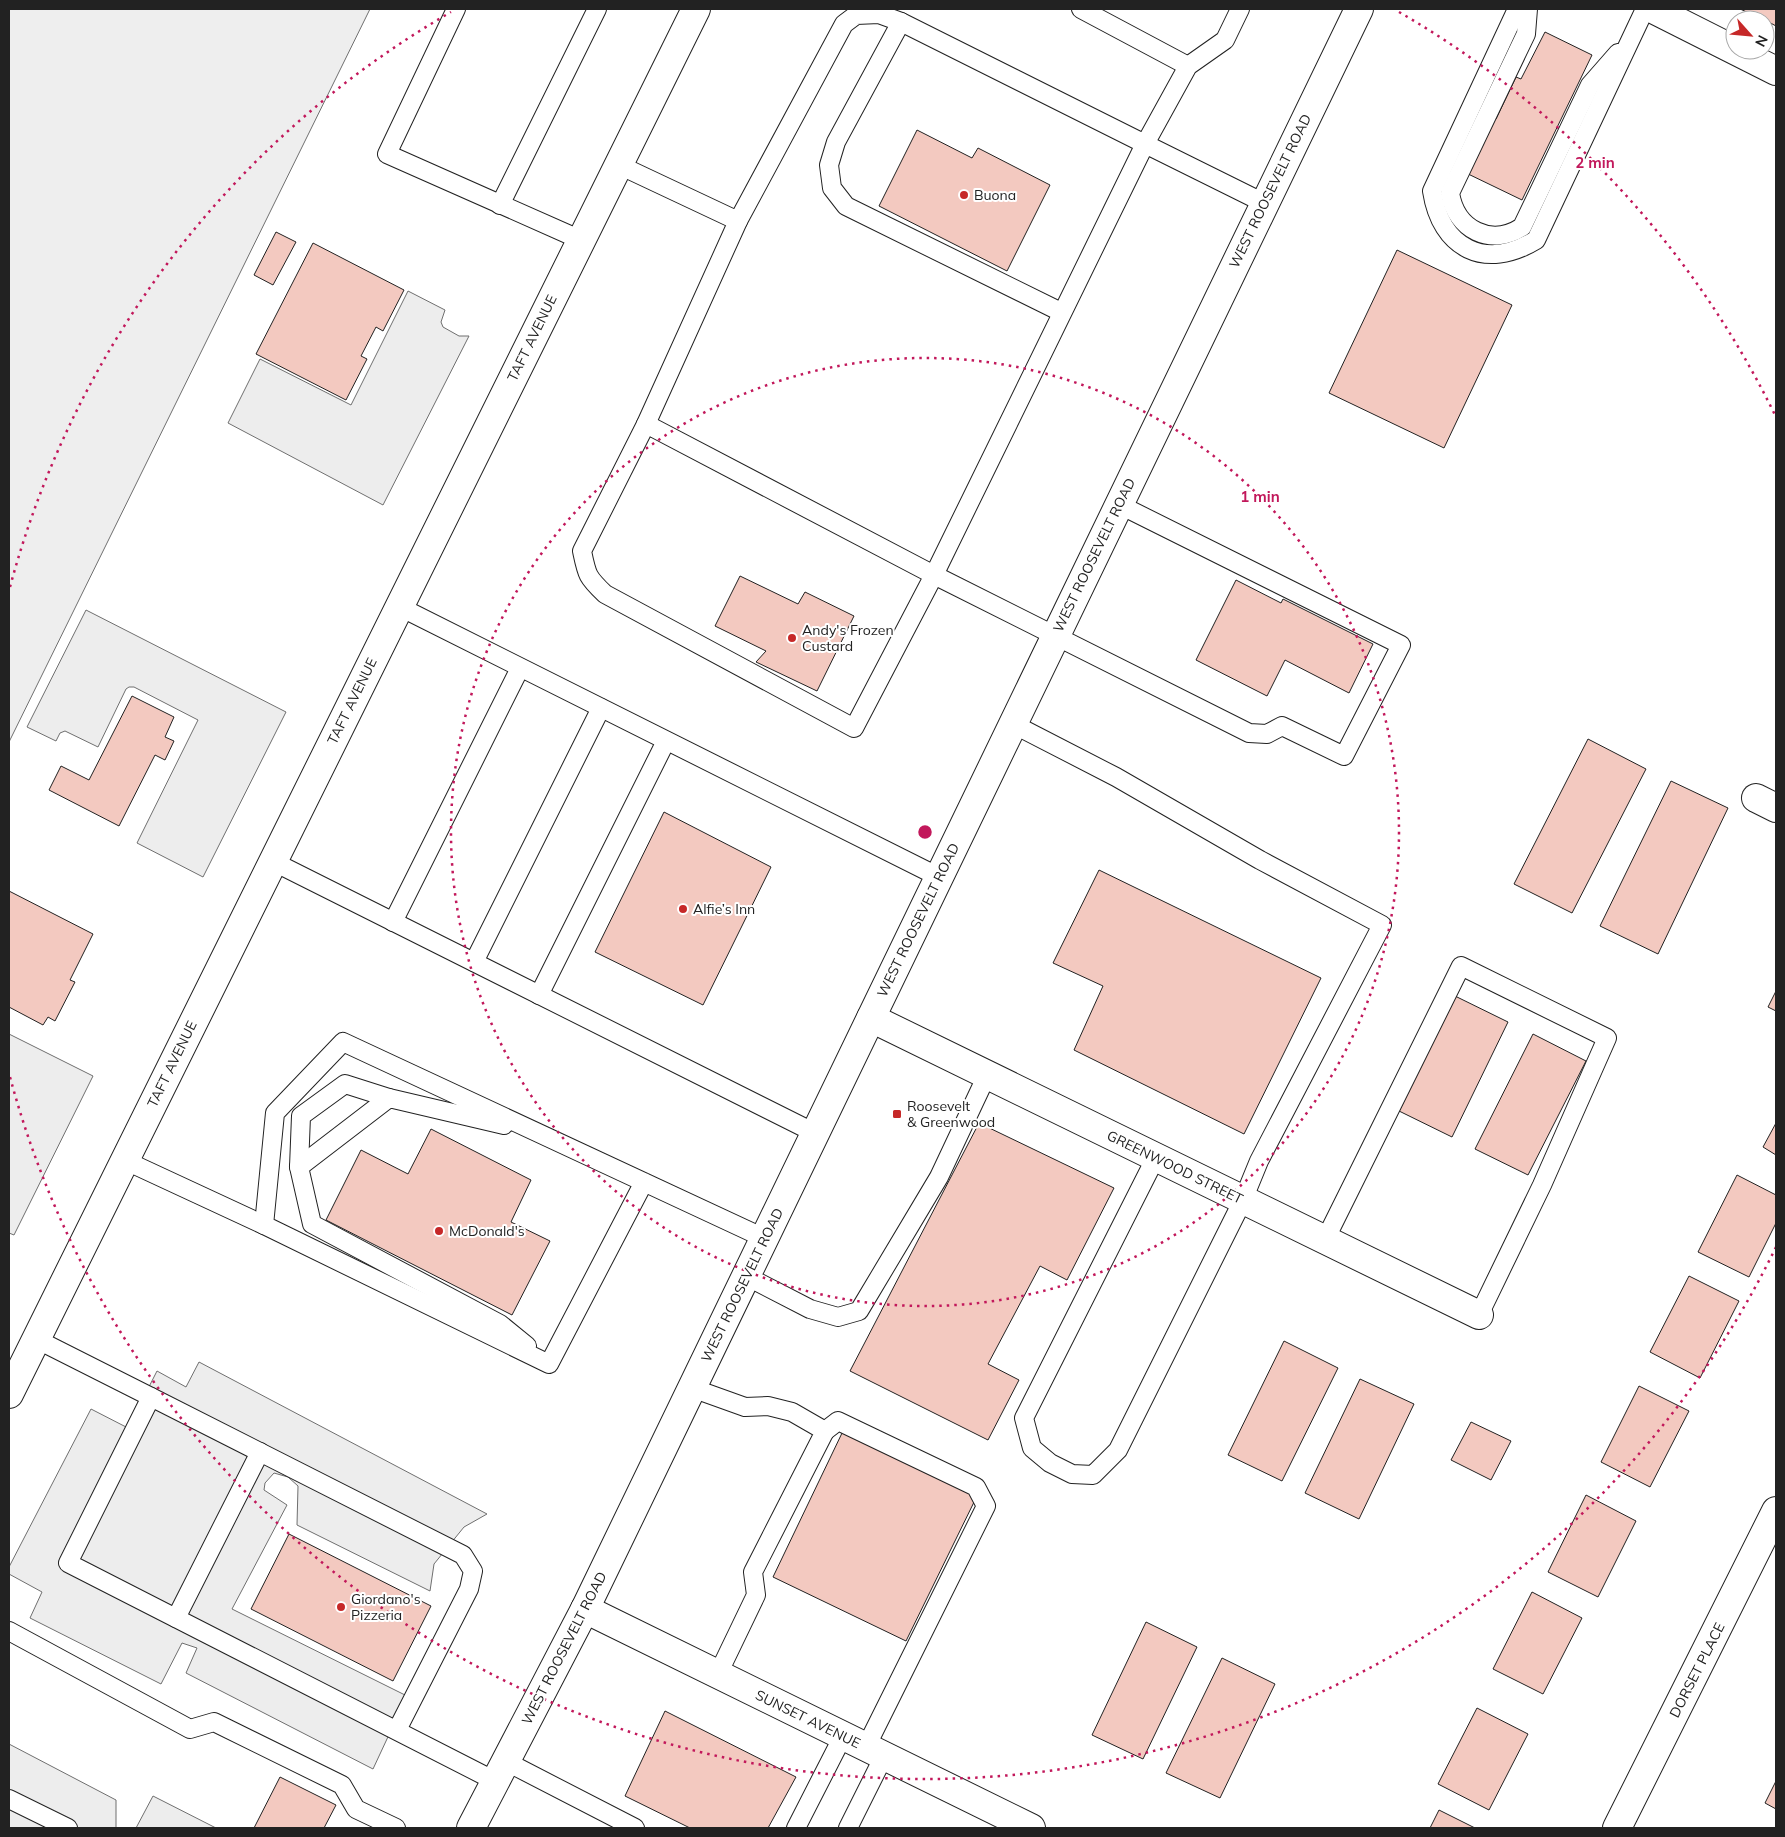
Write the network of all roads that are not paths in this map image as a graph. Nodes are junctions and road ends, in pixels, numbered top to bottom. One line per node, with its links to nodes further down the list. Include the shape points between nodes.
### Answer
1 (456, 9): 17 (lane, via 387,154)
2 (597, 9): 17 (lane)
3 (696, 9): 15 (street, TAFT AVENUE)
4 (1081, 9): 12 (lane)
5 (1240, 9): 12 (lane, via 1224,40)
6 (1358, 9): 16 (street, WEST ROOSEVELT ROAD)
7 (1518, 9): 11 (lane, via 1432,190 1434,208 1442,225 1468,249 1485,254 1504,254 1536,240)
8 (1528, 9): 11 (lane, via 1526,34 1450,193 1457,215 1465,225 1488,236 1514,233 1522,227 1590,84)
9 (1657, 10): 11 (lane); 13 (street)
10 (901, 22): 14 (lane); 18 (lane, via 879,14 856,15 844,24); 20 (lane, via 836,142 829,165 832,188 846,206)
11 (1631, 39)
12 (1188, 66): 14 (lane)
13 (1776, 71)
14 (1145, 144): 16 (lane); 20 (lane)
15 (619, 165): 18 (lane); 19 (street, TAFT AVENUE)
16 (1264, 203): 22 (street, WEST ROOSEVELT ROAD)
17 (500, 204): 19 (lane)
18 (738, 222): 21 (lane)
19 (580, 240): 24 (street, TAFT AVENUE)
20 (1061, 312): 23 (lane)
21 (646, 424): 23 (lane); 23 (lane, via 582,551 590,580 605,594 854,728)
22 (1118, 504): 25 (street, WEST ROOSEVELT ROAD); 25 (lane, via 1401,645 1344,756 1282,726 1266,734 1249,733)
23 (934, 575): 25 (lane)
24 (398, 606): 26 (lane); 30 (street, TAFT AVENUE)
25 (1055, 636): 28 (street, WEST ROOSEVELT ROAD)
26 (520, 668): 27 (lane); 32 (lane)
27 (601, 708): 29 (lane); 33 (lane)
28 (1013, 724): 31 (street, WEST ROOSEVELT ROAD); 44 (lane, via 1116,777 1260,860 1382,925 1259,1161)
29 (666, 741): 31 (lane); 34 (lane)
30 (272, 861): 32 (lane); 41 (street, TAFT AVENUE)
31 (939, 877): 35 (street, WEST ROOSEVELT ROAD)
32 (393, 922): 33 (lane)
33 (474, 962): 34 (lane)
34 (539, 995): 39 (lane)
35 (871, 1018): 36 (street, GREENWOOD STREET); 39 (street, WEST ROOSEVELT ROAD)
36 (987, 1075): 40 (street, GREENWOOD STREET); 48 (lane, via 939,1177 859,1311 838,1317 810,1309)
37 (390, 1098): 38 (lane); 42 (lane); 42 (lane, via 346,1084 301,1116)
38 (541, 1133): 43 (lane); 45 (lane, via 344,1042 275,1113)
39 (815, 1133): 46 (street, WEST ROOSEVELT ROAD)
40 (1156, 1157): 44 (street, GREENWOOD STREET); 44 (lane, via 1024,1418 1032,1448 1050,1463 1072,1474 1093,1475 1118,1450)
41 (124, 1160): 45 (lane); 50 (street, TAFT AVENUE)
42 (299, 1167): 51 (lane, via 312,1224 500,1324)
43 (644, 1182): 46 (lane); 51 (lane)
44 (1243, 1200): 47 (street, GREENWOOD STREET)
45 (264, 1225): 51 (lane)
46 (764, 1238): 48 (street, WEST ROOSEVELT ROAD)
47 (1325, 1240): 49 (street, GREENWOOD STREET); 49 (lane, via 1461,966 1607,1038 1542,1185)
48 (746, 1276): 52 (street, WEST ROOSEVELT ROAD)
49 (1479, 1315)
50 (36, 1339): 53 (street, TAFT AVENUE); 54 (lane)
51 (549, 1364)
52 (692, 1388): 55 (lane, via 745,1407 768,1406 792,1412); 58 (street, WEST ROOSEVELT ROAD)
53 (9, 1394)
54 (151, 1397): 56 (lane); 59 (lane, via 68,1563)
55 (825, 1431): 61 (lane, via 753,1572 756,1595); 63 (lane, via 838,1421 976,1487 986,1506)
56 (260, 1452): 59 (lane); 62 (lane, via 463,1555 473,1571 469,1589)
57 (1776, 1511): 73 (street, DORSET PLACE)
58 (585, 1609): 61 (street, SUNSET AVENUE); 64 (street, WEST ROOSEVELT ROAD)
59 (176, 1618): 62 (lane)
60 (9, 1631): 67 (lane, via 190,1729 214,1722 342,1785 356,1809)
61 (718, 1674): 63 (street, SUNSET AVENUE)
62 (397, 1730): 64 (lane)
63 (864, 1746): 70 (lane); 71 (lane); 72 (street, SUNSET AVENUE)
64 (500, 1771): 68 (street, WEST ROOSEVELT ROAD); 69 (lane)
65 (9, 1799): 66 (lane)
66 (68, 1828)
67 (396, 1828)
68 (471, 1828)
69 (635, 1828)
70 (796, 1828)
71 (848, 1828)
72 (1032, 1828)
73 (1617, 1828)

